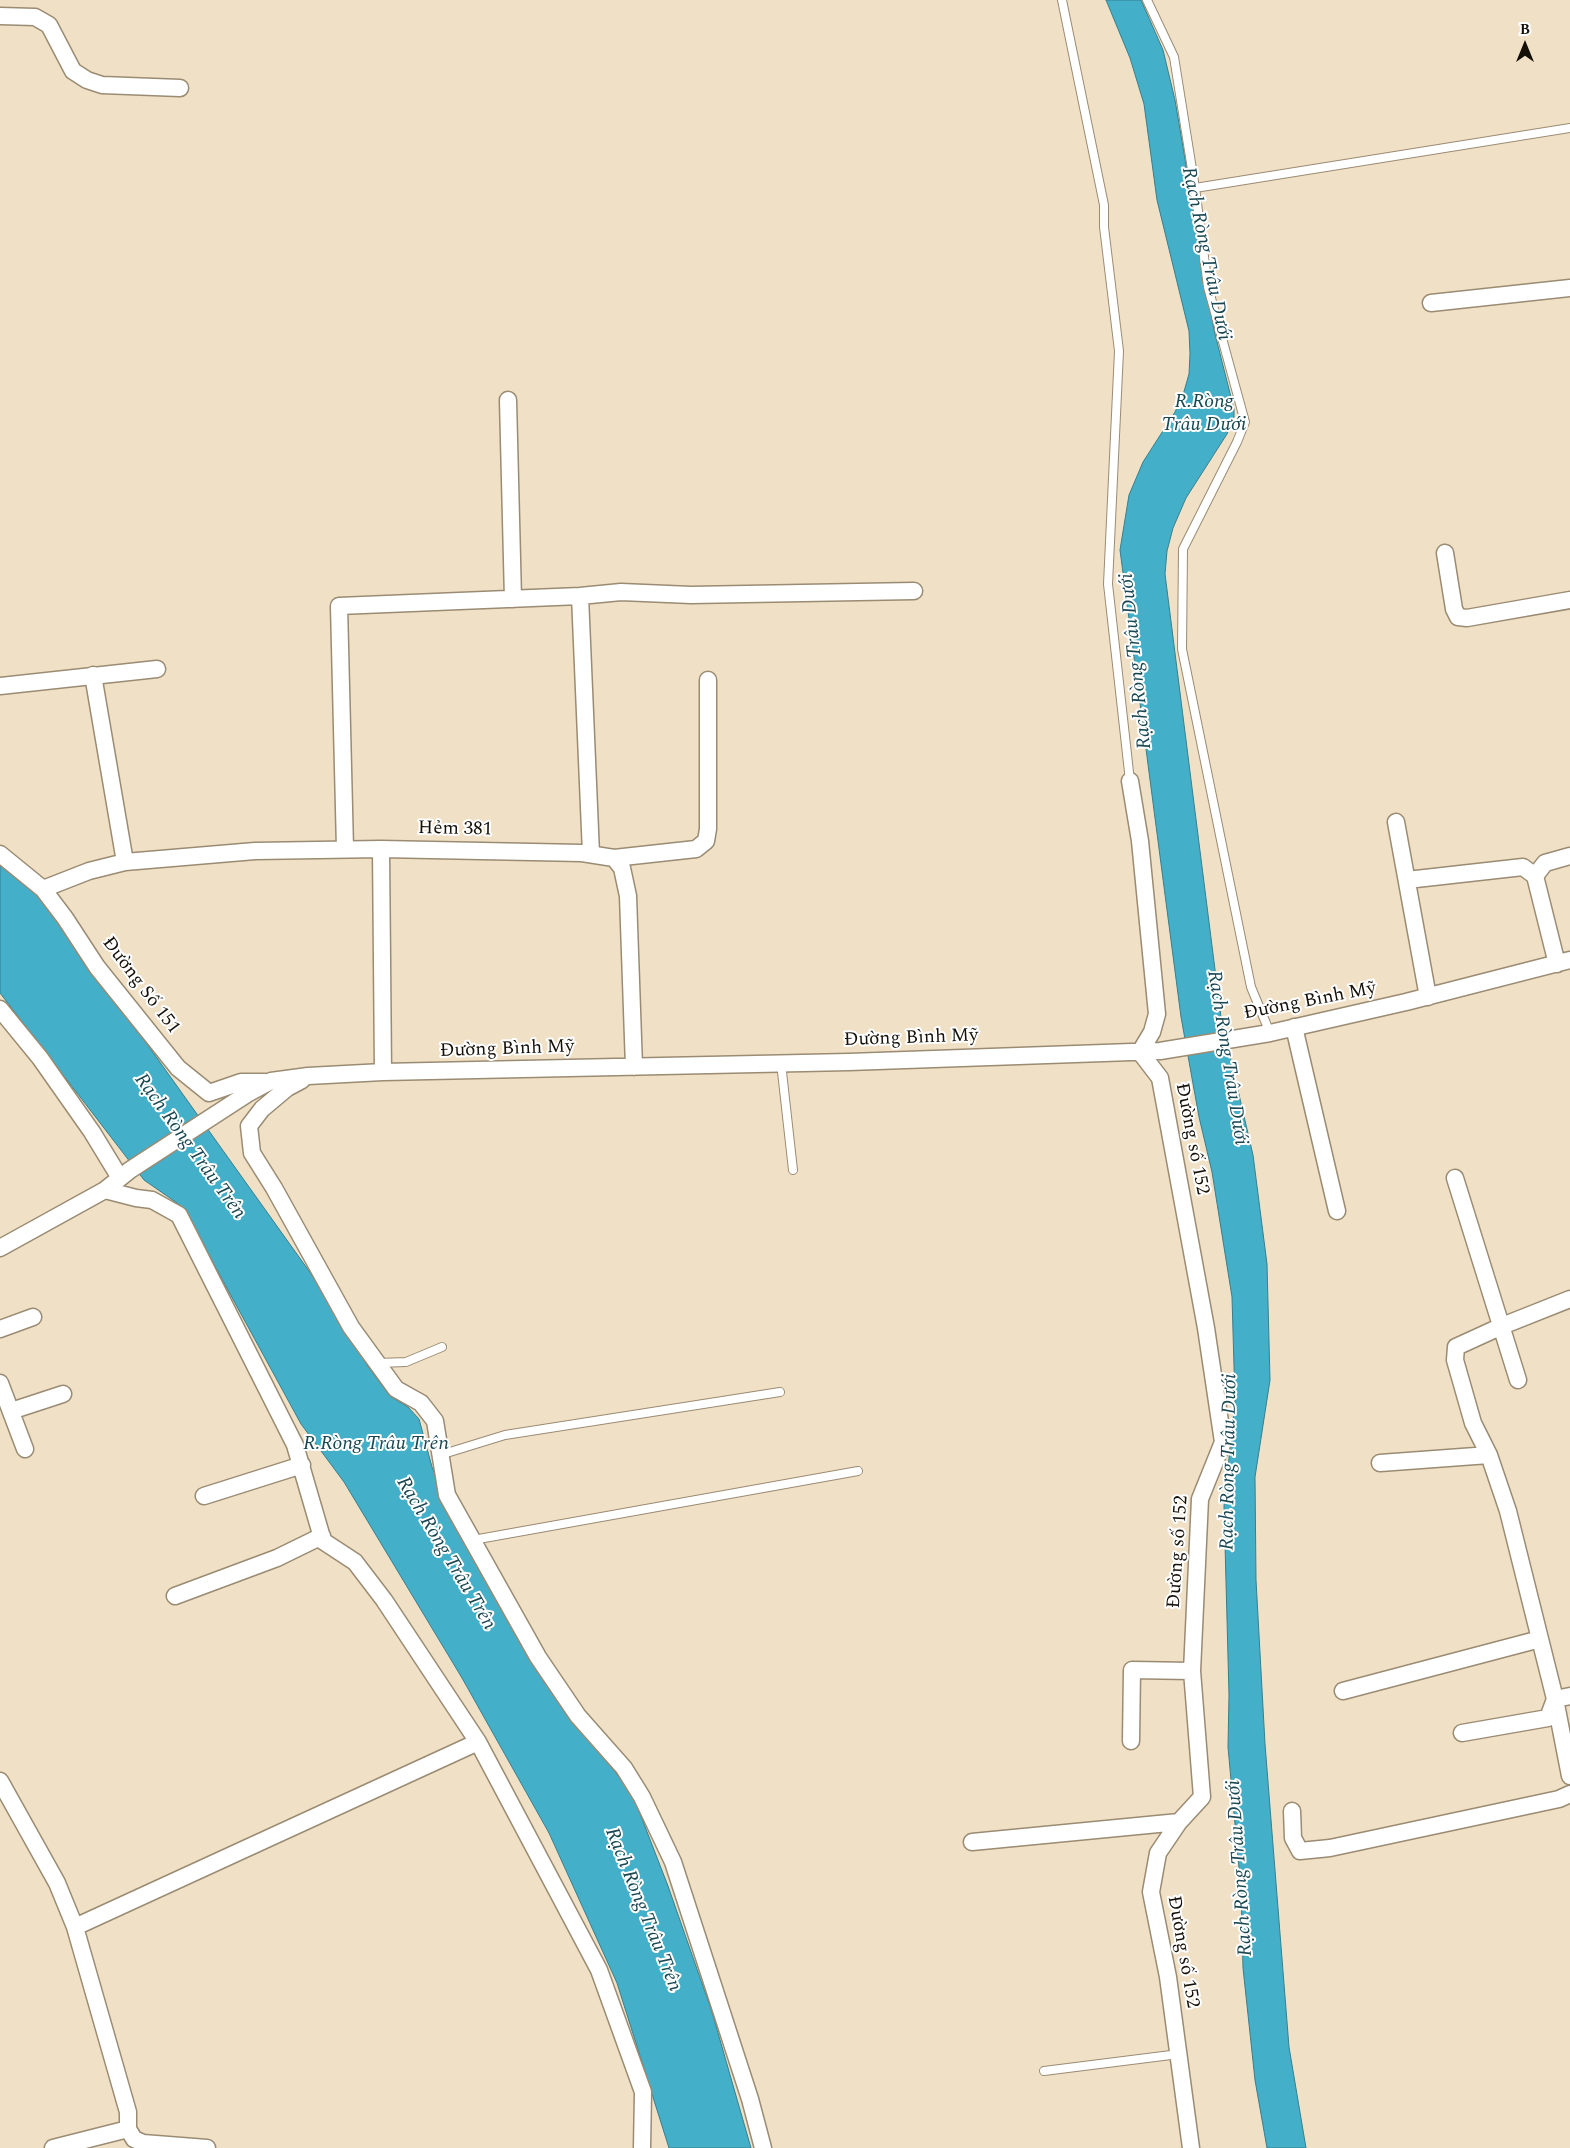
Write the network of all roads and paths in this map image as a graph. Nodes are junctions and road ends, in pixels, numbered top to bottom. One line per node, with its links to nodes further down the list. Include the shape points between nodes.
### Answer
1 (1062, 0): 19 (lane, via 1104,205 1118,351 1108,584)
2 (1147, 0): 6 (lane, via 1174,57)
3 (0, 16): 4 (street, via 35,18 49,25 73,70 86,80 102,85)
4 (180, 88)
5 (1570, 128): 6 (lane)
6 (1195, 188): 35 (lane, via 1208,287 1245,422 1183,549 1182,649 1251,987)
7 (1570, 288): 8 (street)
8 (1431, 304)
9 (508, 400): 13 (street)
10 (1445, 553): 14 (street, via 1454,609 1458,616 1467,618)
11 (914, 591): 12 (street, via 691,595 621,592)
12 (580, 596): 13 (street); 24 (street)
13 (513, 599): 21 (street, via 339,606)
14 (1570, 600)
15 (157, 669): 16 (street)
16 (93, 675): 18 (street); 27 (street)
17 (708, 680): 26 (street, Hẻm 381, via 706,841 696,849)
18 (0, 686)
19 (1130, 781): 36 (street, via 1140,841 1157,1014 1152,1032)
20 (1396, 822): 29 (street)
21 (346, 848): 22 (street, Hẻm 381); 27 (street, Hẻm 381, via 255,851)
22 (380, 848): 24 (street, Hẻm 381); 39 (street)
23 (0, 854): 30 (street, Đường Số 151)
24 (591, 854): 26 (street, Hẻm 381)
25 (1570, 856): 28 (street, via 1545,863)
26 (614, 858): 38 (street, via 622,868 628,896)
27 (125, 862): 30 (street, Hẻm 381, via 89,871)
28 (1535, 876): 29 (street, via 1523,867); 31 (street)
29 (1407, 880): 32 (street)
30 (43, 889): 41 (street, Đường Số 151, via 97,966 178,1068 208,1093 242,1082)
31 (1564, 962): 32 (street, Đường Bình Mỹ)
32 (1428, 996): 34 (street, Đường Bình Mỹ)
33 (0, 1009): 43 (street)
34 (1294, 1027): 35 (street, Đường Bình Mỹ); 46 (street)
35 (1270, 1033): 36 (street, Đường Bình Mỹ, via 1160,1052)
36 (1140, 1052): 37 (street, Đường Bình Mỹ); 70 (street, Đường số 152, via 1160,1078 1206,1328 1223,1442 1200,1498)
37 (781, 1063): 38 (street, Đường Bình Mỹ); 42 (lane)
38 (634, 1067): 39 (street, Đường Bình Mỹ)
39 (383, 1072): 40 (street, Đường Bình Mỹ)
40 (308, 1076): 41 (street, Đường Bình Mỹ); 53 (street, via 262,1109 249,1126 252,1153 351,1328)
41 (271, 1082): 43 (street, Đường Bình Mỹ, via 247,1094)
42 (793, 1170)
43 (125, 1174): 45 (street)
44 (1455, 1178): 50 (street)
45 (105, 1190): 47 (street); 63 (street, via 152,1200 178,1215 295,1445)
46 (1337, 1211)
47 (0, 1248)
48 (1570, 1299): 50 (street)
49 (33, 1316): 51 (street)
50 (1502, 1326): 54 (street); 61 (street, via 1456,1348 1455,1360 1473,1423)
51 (0, 1329)
52 (442, 1347): 53 (lane, via 406,1362)
53 (376, 1364): 60 (street, via 396,1389 421,1403 434,1421)
54 (1518, 1380)
55 (0, 1383): 58 (street)
56 (780, 1392): 60 (lane, via 505,1435)
57 (62, 1394): 58 (street)
58 (11, 1412): 59 (street)
59 (25, 1449)
60 (440, 1455): 67 (street, via 447,1495)
61 (1489, 1455): 62 (street); 69 (street, via 1508,1511)
62 (1380, 1463)
63 (302, 1466): 65 (street); 66 (street)
64 (858, 1471): 67 (lane)
65 (204, 1496)
66 (322, 1536): 68 (street, via 278,1558); 75 (street, via 323,1541 355,1562 384,1600)
67 (473, 1540): 89 (street, via 538,1657 578,1716 624,1768 642,1797 673,1862 750,2098)
68 (175, 1596)
69 (1540, 1639): 71 (street); 72 (street)
70 (1192, 1671): 74 (street, via 1132,1670); 80 (street, Đường số 152, via 1202,1797)
71 (1343, 1691)
72 (1562, 1698): 73 (street, via 1548,1718); 76 (street)
73 (1462, 1733)
74 (1132, 1741)
75 (478, 1742): 82 (street); 88 (street, via 599,1970 644,2092)
76 (1570, 1776)
77 (1, 1786): 82 (street, via 56,1884)
78 (1570, 1794): 79 (street, via 1559,1800 1330,1848 1300,1851 1293,1838)
79 (1292, 1811)
80 (1179, 1822): 81 (street); 83 (street, Đường số 152, via 1158,1853 1151,1892)
81 (972, 1842)
82 (75, 1927): 85 (street)
83 (1179, 2054): 84 (lane); 90 (street, Đường số 152)
84 (1044, 2071)
85 (133, 2139): 86 (street); 87 (street, via 143,2143)
86 (53, 2148)
87 (207, 2148)
88 (642, 2148)
89 (763, 2148)
90 (1191, 2148)

